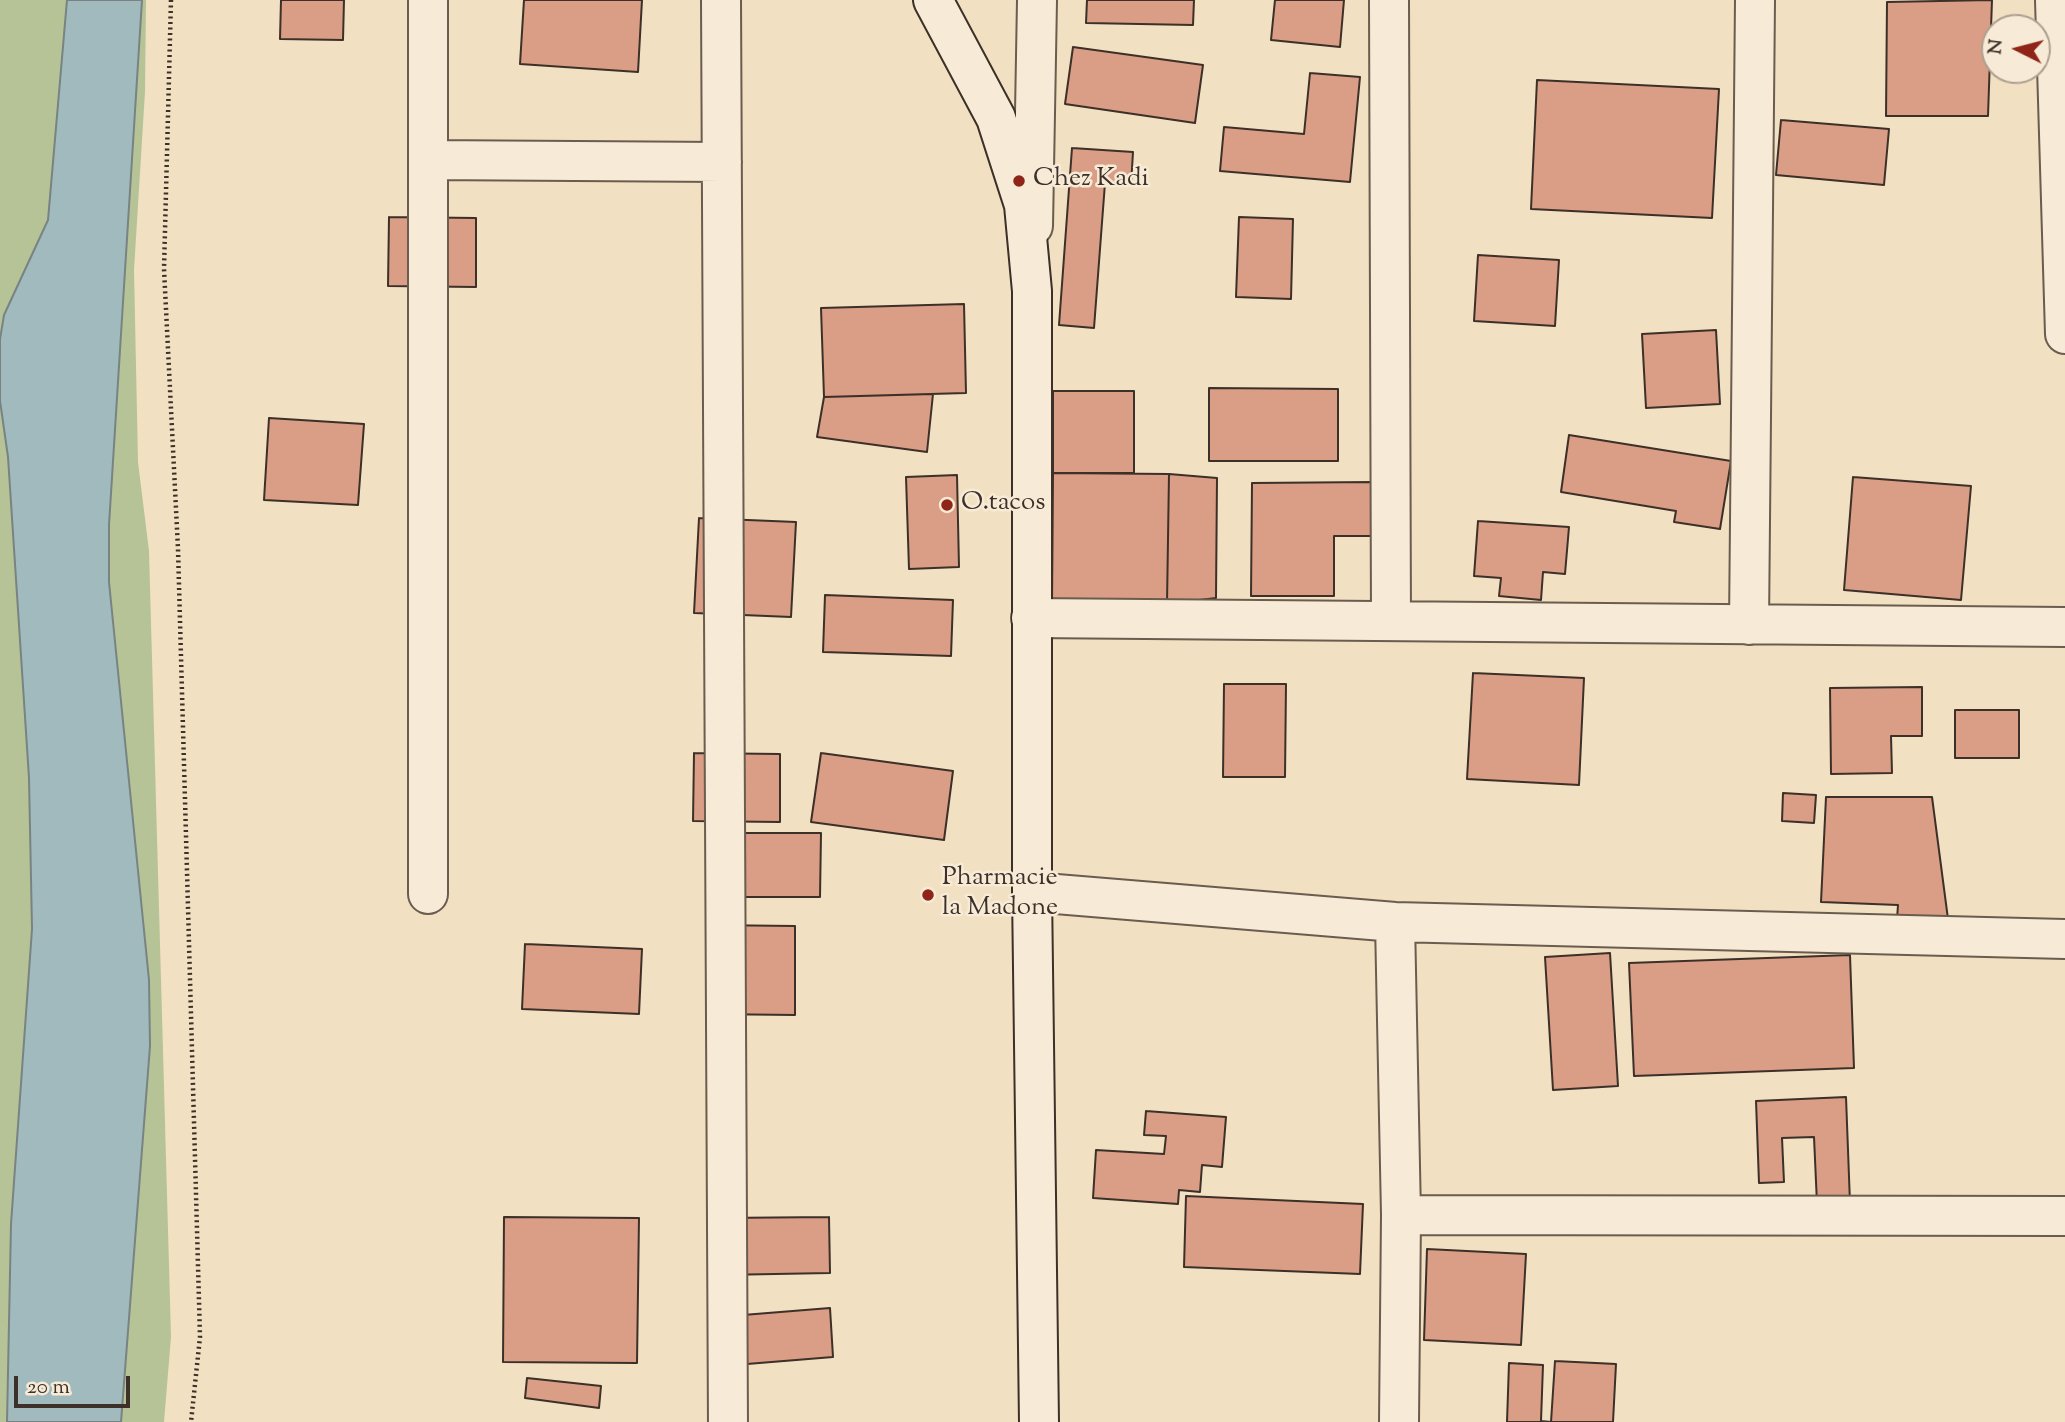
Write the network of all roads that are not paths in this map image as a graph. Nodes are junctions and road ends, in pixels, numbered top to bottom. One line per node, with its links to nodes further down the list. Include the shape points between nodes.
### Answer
1 (428, 0): 8 (street)
2 (721, 0): 9 (street)
3 (933, 0): 10 (street, via 996,118 1024,205)
4 (1037, 0): 10 (street)
5 (1389, 0): 13 (street)
6 (1755, 0): 14 (street)
7 (2056, 0): 11 (street)
8 (429, 160): 9 (street); 17 (street)
9 (722, 162): 22 (street)
10 (1032, 291): 12 (street)
11 (2065, 334)
12 (1031, 618): 13 (street); 16 (street)
13 (1391, 621): 14 (street)
14 (1749, 625): 15 (street)
15 (2065, 627)
16 (1032, 892): 18 (street); 23 (street)
17 (428, 894)
18 (1395, 922): 19 (street); 20 (street)
19 (2065, 939)
20 (1401, 1215): 21 (street); 24 (street)
21 (2065, 1216)
22 (728, 1422)
23 (1039, 1422)
24 (1399, 1422)

